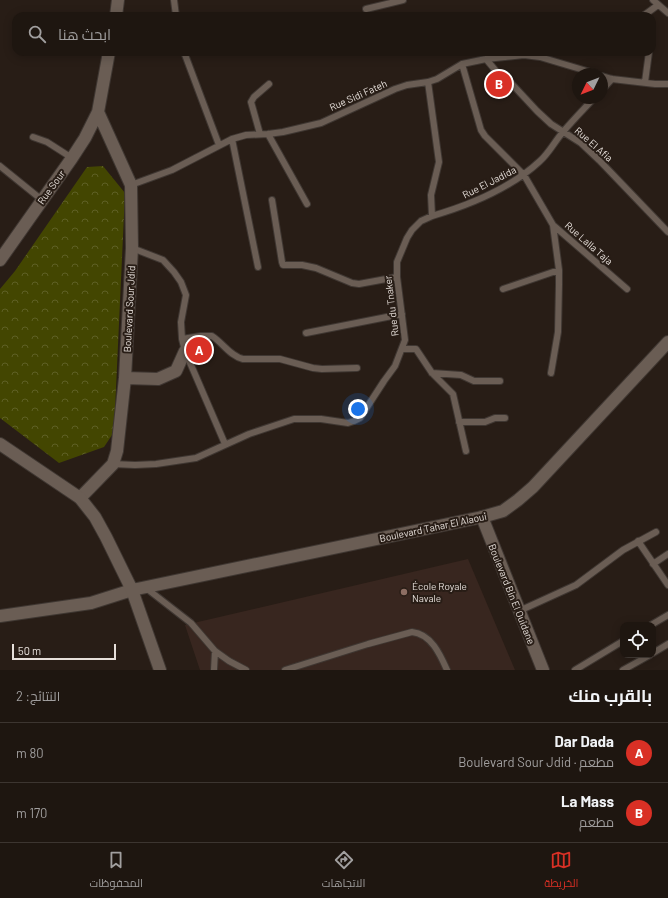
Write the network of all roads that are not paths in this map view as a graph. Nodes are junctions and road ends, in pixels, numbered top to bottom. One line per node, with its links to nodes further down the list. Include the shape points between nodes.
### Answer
1 (118, 0): 8 (street)
2 (174, 0): 9 (lane)
3 (403, 0): 5 (lane)
4 (653, 0): 6 (lane)
5 (394, 1): 7 (lane)
6 (658, 5): 10 (lane); 11 (lane)
7 (366, 9)
8 (116, 12)
9 (176, 12)
10 (648, 12)
11 (668, 13)
12 (108, 56): 28 (street, Rue Sour)
13 (186, 56): 34 (lane)
14 (516, 56): 17 (lane, Rue Sidi Fateh)
15 (532, 56): 19 (lane, Rue Sidi Fateh)
16 (648, 56): 23 (lane)
17 (486, 60): 18 (lane, Rue Sidi Fateh); 29 (lane, Rue El Afia, via 551,124)
18 (462, 64): 22 (lane, Rue Sidi Fateh); 37 (lane, Rue Lalla Taja, via 481,130)
19 (577, 68)
20 (608, 78): 21 (lane)
21 (612, 79): 23 (lane); 24 (lane)
22 (428, 82): 31 (lane, Rue Sidi Fateh, via 395,89 320,123); 42 (lane, via 439,162 431,195)
23 (645, 82): 26 (lane)
24 (608, 83)
25 (269, 84): 30 (lane, via 251,102)
26 (667, 86)
27 (588, 104): 29 (lane, Rue El Jadida)
28 (98, 112): 35 (street, Rue Sour); 38 (street, Boulevard Sour Jdid)
29 (563, 131): 37 (lane, Rue El Jadida, via 542,160); 44 (lane, Rue El Afia, via 599,160)
30 (260, 134): 31 (lane, Rue Sidi Fateh); 33 (lane, Rue Sidi Fateh)
31 (268, 134): 41 (lane)
32 (33, 137): 35 (lane, via 47,142)
33 (232, 140): 34 (lane, Rue Sidi Fateh); 47 (lane)
34 (219, 145): 38 (lane, Rue Sidi Fateh, via 172,170)
35 (72, 158): 39 (street, Rue Sour)
36 (0, 166): 39 (lane)
37 (524, 175): 42 (lane, Rue El Jadida, via 465,206); 43 (lane, Rue Lalla Taja)
38 (131, 185): 45 (street, Boulevard Sour Jdid)
39 (42, 200): 46 (street, Rue Sour)
40 (272, 200): 49 (lane, via 283,265 316,268 359,284)
41 (307, 204)
42 (432, 216): 49 (lane, Rue du Tnaker, via 421,221 407,238 397,262)
43 (553, 225): 48 (lane); 51 (lane, Rue Lalla Taja)
44 (668, 232)
45 (132, 248): 54 (lane, via 163,260 178,276 186,295 182,314); 61 (street, Boulevard Sour Jdid)
46 (0, 260)
47 (258, 267)
48 (559, 270): 50 (lane); 60 (lane, via 558,332)
49 (397, 277): 52 (lane, Rue du Tnaker)
50 (503, 289)
51 (627, 289)
52 (402, 314): 53 (lane); 56 (lane, Rue du Tnaker, via 405,340)
53 (306, 334)
54 (182, 339): 57 (lane); 58 (lane, via 212,336 237,358 243,359 280,359 322,369)
55 (668, 342): 70 (street, Boulevard Tahar El Alaoui, via 533,487 503,511)
56 (402, 349): 59 (lane, via 416,349); 66 (lane, Rue du Tnaker, via 395,366 360,418 348,423 294,419)
57 (185, 351): 61 (street, via 176,371 158,379); 66 (lane)
58 (357, 368)
59 (432, 373): 62 (lane, via 461,375 474,381); 64 (lane, via 453,394)
60 (551, 373)
61 (125, 378): 68 (street, Boulevard Sour Jdid, via 117,451)
62 (500, 381)
63 (505, 418): 64 (lane, via 485,422)
64 (459, 422): 67 (lane)
65 (0, 444): 69 (street)
66 (225, 444): 68 (lane, Rue du Tnaker, via 196,458 156,464)
67 (466, 451)
68 (113, 464): 69 (street)
69 (80, 498): 77 (street, via 106,536)
70 (482, 517): 76 (street, Boulevard Tahar El Alaoui); 78 (street, Boulevard Bin El Ouidane)
71 (656, 532): 72 (lane)
72 (638, 541): 74 (lane); 78 (lane, via 576,585)
73 (668, 554): 74 (lane)
74 (653, 564): 75 (lane)
75 (668, 585)
76 (145, 588): 77 (street, Boulevard Tahar El Alaoui); 84 (lane, via 191,623)
77 (132, 590): 80 (street, Boulevard Tahar El Alaoui, via 91,603); 87 (street)
78 (520, 611): 92 (street, Boulevard Bin El Ouidane)
79 (668, 615): 81 (lane)
80 (0, 616)
81 (656, 622)
82 (620, 643): 93 (lane)
83 (668, 644): 85 (lane)
84 (215, 651): 88 (lane); 89 (lane)
85 (656, 651)
86 (645, 658): 94 (lane)
87 (160, 670)
88 (214, 670)
89 (246, 670)
90 (285, 670): 91 (lane, via 412,632 418,633 432,643 440,652)
91 (447, 670)
92 (543, 670)
93 (575, 670)
94 (623, 670)

